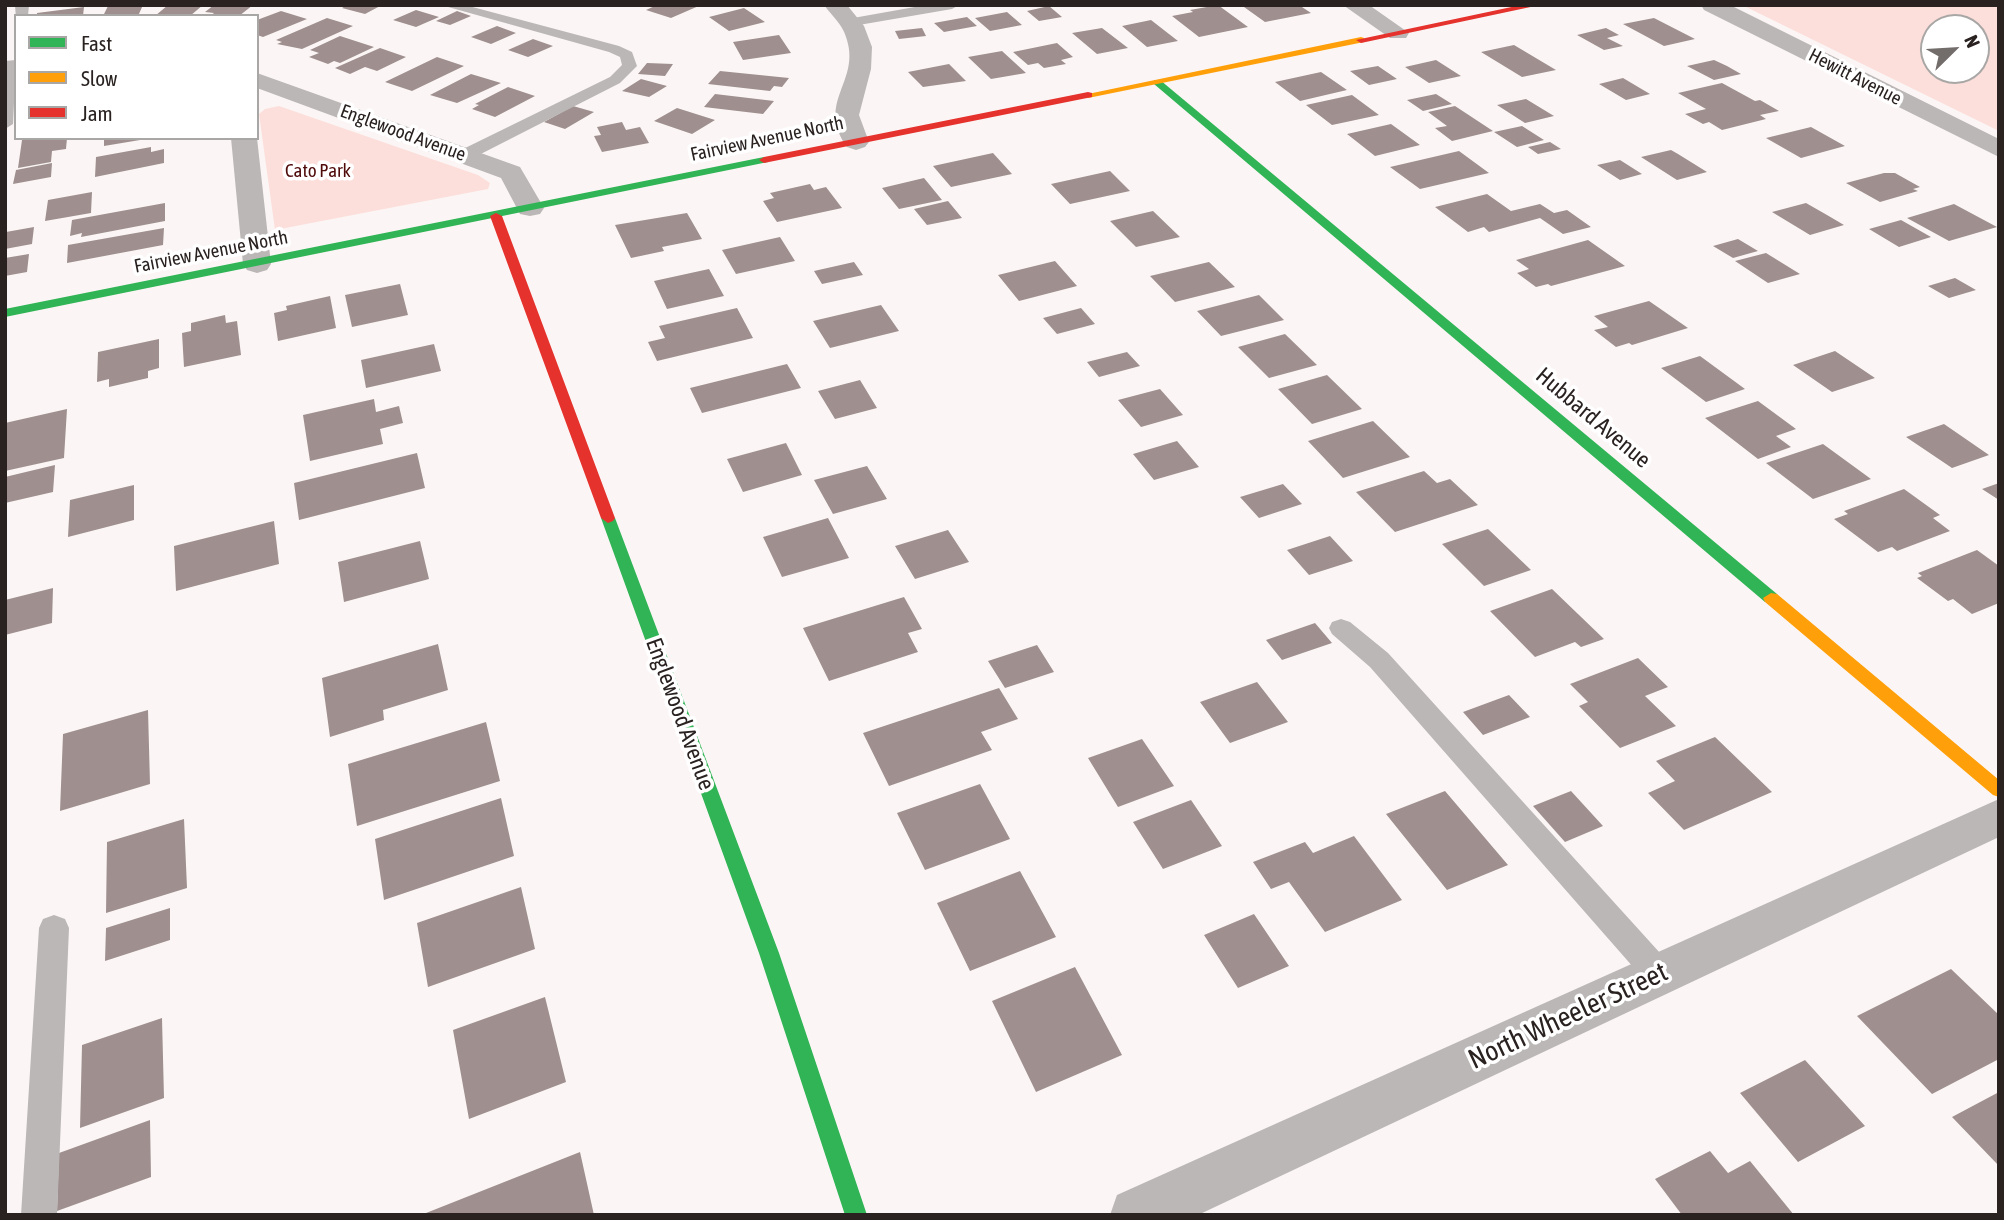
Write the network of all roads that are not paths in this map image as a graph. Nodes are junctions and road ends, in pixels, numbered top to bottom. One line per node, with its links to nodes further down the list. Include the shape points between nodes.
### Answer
1 (448, 5): 16 (lane, via 614,49 627,55 630,66 615,80)
2 (835, 5): 7 (street)
3 (952, 5): 7 (lane)
4 (1354, 5): 8 (street)
5 (1536, 5): 8 (street, Fairview Avenue North)
6 (1712, 5): 15 (street, Hewitt Avenue)
7 (853, 22): 14 (street, via 860,44 860,69 846,121)
8 (1398, 33): 11 (street, Fairview Avenue North)
9 (14, 77): 12 (lane)
10 (259, 81): 16 (street, Englewood Avenue)
11 (1157, 82): 14 (street, Fairview Avenue North); 22 (street, Hubbard Avenue)
12 (5, 124)
13 (244, 140): 19 (street)
14 (856, 142): 17 (street, Fairview Avenue North)
15 (1999, 149)
16 (463, 156): 17 (street, Englewood Avenue, via 511,173)
17 (530, 208): 18 (street, Fairview Avenue North)
18 (496, 216): 19 (street, Fairview Avenue North); 27 (street, Englewood Avenue, via 769,953)
19 (257, 264): 20 (street, Fairview Avenue North)
20 (5, 313)
21 (1341, 628): 25 (lane, via 1379,660)
22 (1999, 790)
23 (1999, 817): 25 (street, North Wheeler Street)
24 (54, 928): 26 (lane)
25 (1659, 974): 28 (street, North Wheeler Street)
26 (39, 1215)
27 (856, 1215)
28 (1137, 1215)

